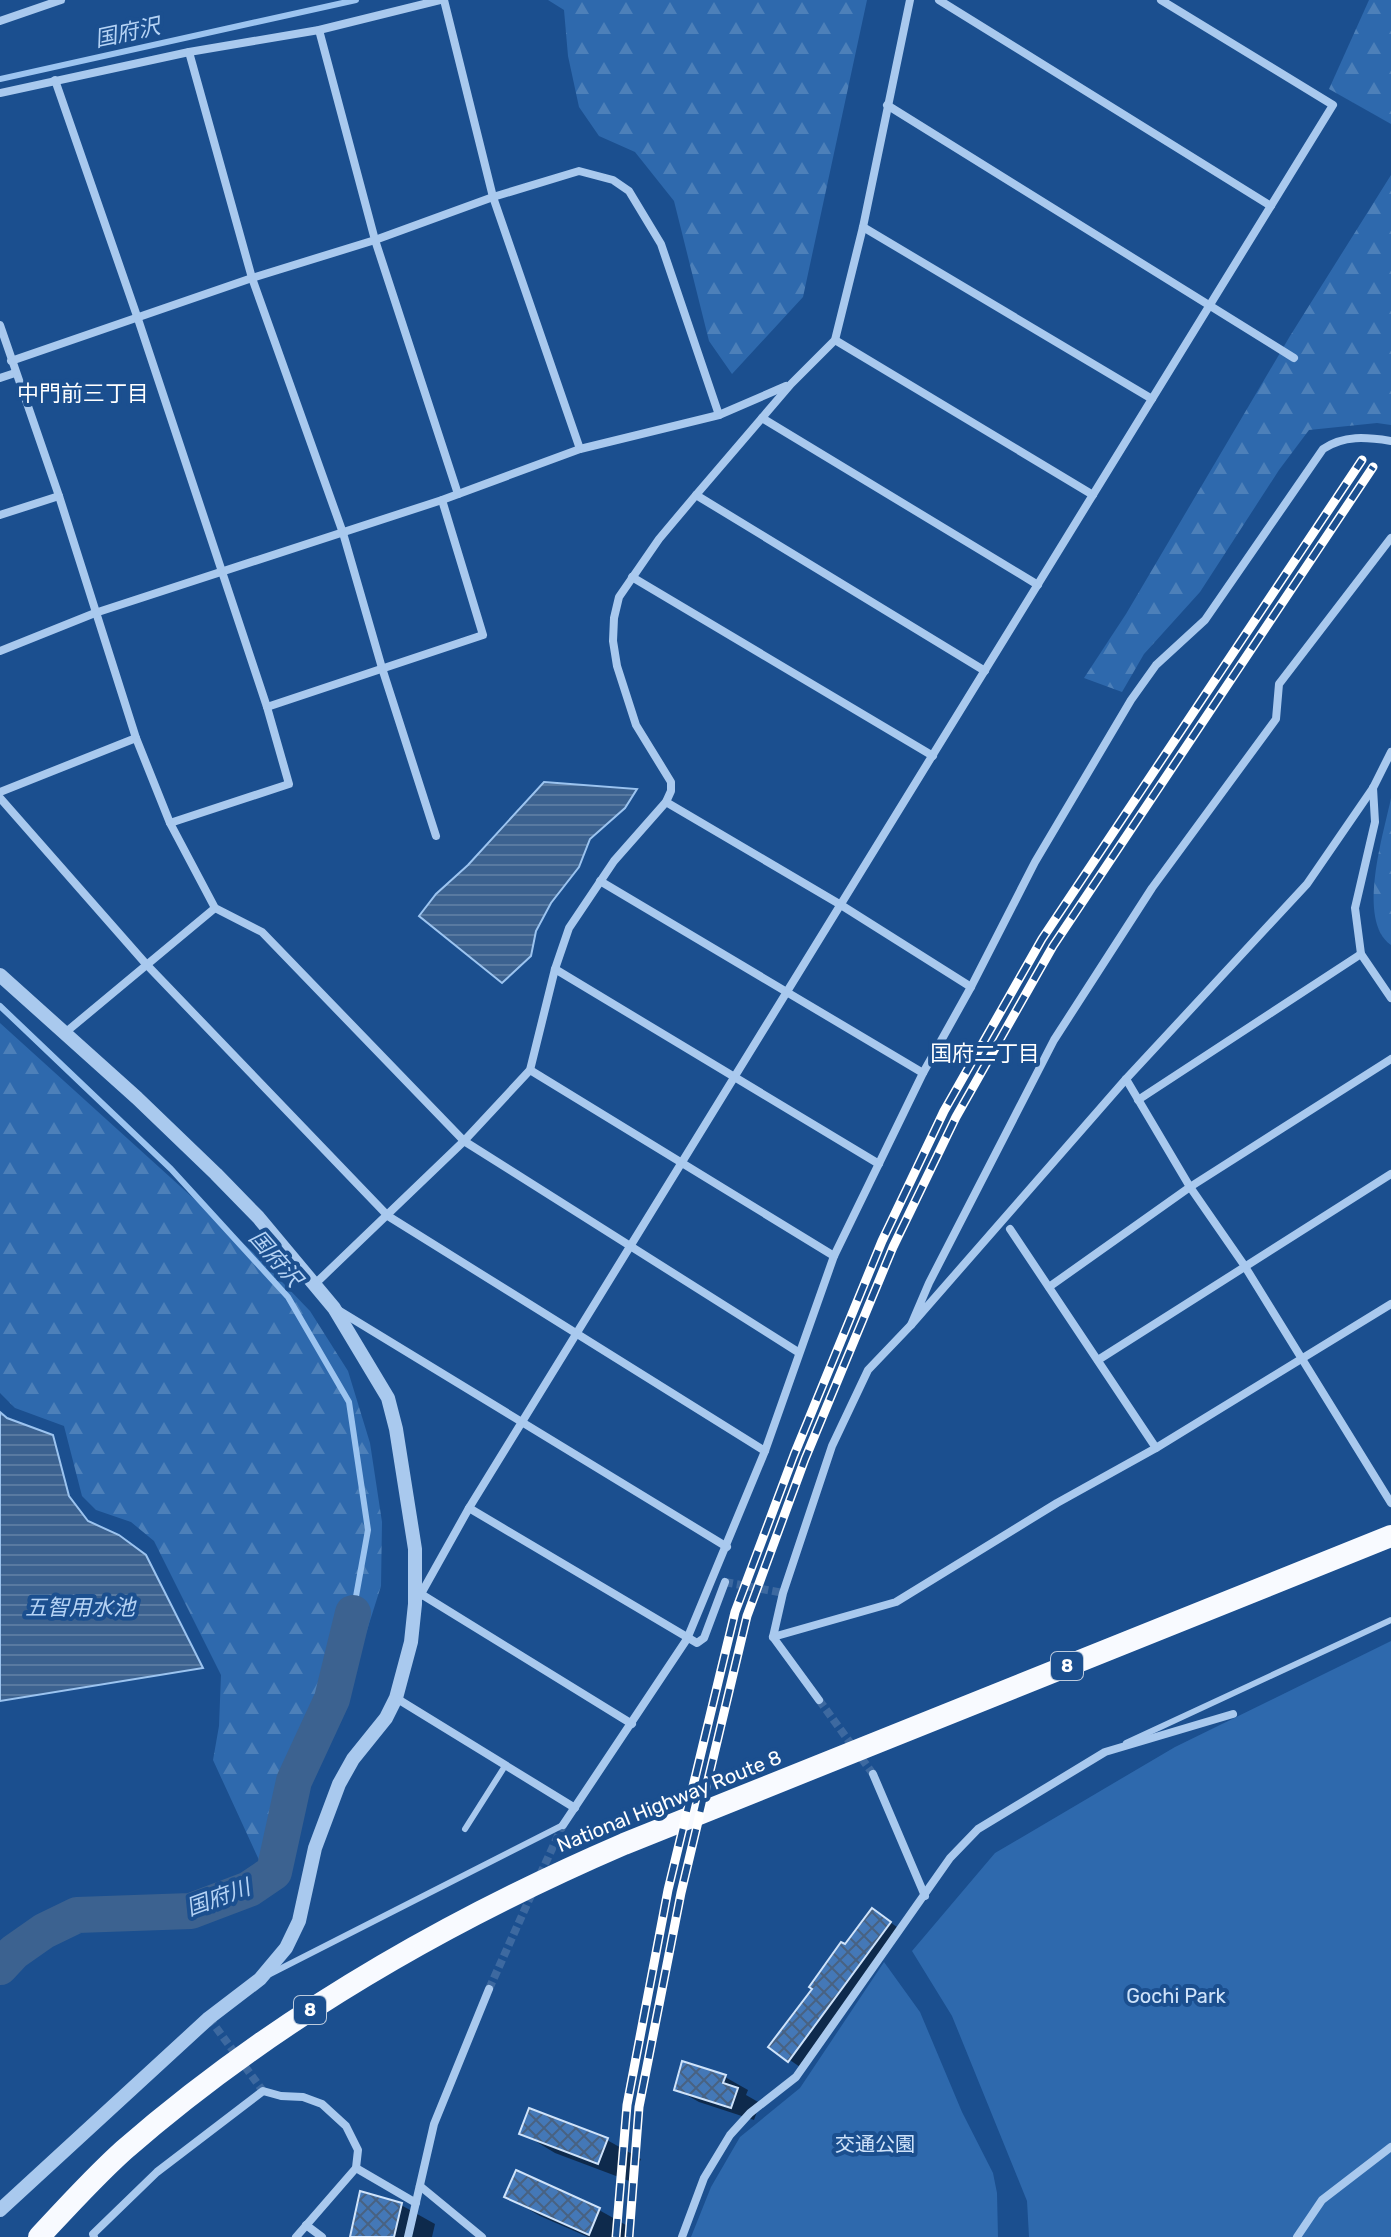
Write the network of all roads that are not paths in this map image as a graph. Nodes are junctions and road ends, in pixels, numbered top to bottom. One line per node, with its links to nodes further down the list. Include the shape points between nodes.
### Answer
1 (61, 0): 6 (street)
2 (442, 0): 7 (street); 12 (street)
3 (910, 0): 11 (street)
4 (939, 0): 13 (street)
5 (1161, 0): 13 (street, via 1333,105)
6 (0, 21)
7 (319, 30): 8 (street); 15 (street)
8 (189, 52): 9 (street); 16 (street)
9 (55, 80): 10 (street); 18 (street)
10 (0, 93)
11 (887, 105): 14 (street); 17 (street)
12 (493, 197): 15 (street); 27 (street, via 579,171 613,180 629,191 661,244); 30 (street)
13 (1271, 206): 17 (street)
14 (863, 227): 20 (street); 26 (street)
15 (375, 240): 16 (street); 31 (street)
16 (252, 278): 18 (street); 37 (street)
17 (1210, 306): 21 (street); 26 (street)
18 (138, 319): 22 (street); 39 (street)
19 (0, 325): 22 (street)
20 (835, 340): 25 (street); 33 (street)
21 (1294, 358)
22 (11, 361): 23 (street)
23 (15, 373): 24 (street); 34 (street)
24 (0, 378)
25 (791, 384): 27 (street); 28 (street)
26 (1152, 399): 33 (street)
27 (719, 415): 30 (street)
28 (762, 418): 32 (street); 41 (street)
29 (1391, 441): 62 (street, via 1337,440 1323,449 1205,620 1156,665 1035,862)
30 (580, 449): 31 (street)
31 (458, 494): 35 (street)
32 (696, 495): 40 (street); 45 (street)
33 (1093, 495): 41 (street)
34 (59, 496): 36 (street); 42 (street)
35 (442, 500): 37 (street); 44 (street, via 483,635)
36 (0, 515)
37 (343, 533): 39 (street); 44 (street)
38 (1391, 538): 86 (street, via 1279,684 1276,719 1152,888 1054,1040)
39 (221, 571): 42 (street); 46 (street)
40 (632, 577): 49 (street); 52 (street, via 619,597 613,641 636,725 671,782)
41 (1038, 585): 45 (street)
42 (95, 613): 43 (street); 47 (street)
43 (0, 651)
44 (382, 668): 46 (street); 54 (street)
45 (985, 671): 49 (street)
46 (267, 707): 53 (street, via 289,784)
47 (136, 738): 51 (street); 53 (street)
48 (1391, 752): 50 (street)
49 (933, 756): 56 (street)
50 (1373, 788): 58 (street, via 1375,822 1355,908); 70 (street, via 1307,884)
51 (0, 795): 59 (street)
52 (666, 802): 55 (street); 56 (street)
53 (170, 823): 57 (street)
54 (436, 836)
55 (600, 881): 60 (street, via 569,928); 63 (street)
56 (841, 905): 62 (street); 63 (street)
57 (215, 908): 59 (street); 72 (street, via 262,932)
58 (1361, 954): 64 (street); 71 (street)
59 (146, 964): 65 (street); 77 (street)
60 (555, 969): 67 (street); 69 (street)
61 (0, 975): 65 (street)
62 (971, 987): 68 (street)
63 (788, 991): 68 (street); 69 (street)
64 (1391, 998)
65 (66, 1032): 82 (street, via 216,1174)
66 (1391, 1059): 76 (street)
67 (530, 1070): 72 (street); 73 (street)
68 (923, 1073): 74 (street)
69 (735, 1077): 73 (street); 74 (street)
70 (1126, 1079): 71 (street); 86 (street)
71 (1138, 1100): 76 (street)
72 (464, 1141): 77 (street); 79 (street)
73 (681, 1163): 79 (street); 80 (street)
74 (879, 1164): 80 (street)
75 (1391, 1174): 81 (street)
76 (1190, 1187): 81 (street); 83 (street)
77 (388, 1216): 82 (street); 87 (street)
78 (1010, 1229): 83 (street)
79 (630, 1246): 87 (street); 88 (street)
80 (834, 1256): 88 (street)
81 (1244, 1265): 89 (street); 90 (street)
82 (316, 1283): 85 (street)
83 (1049, 1287): 90 (street)
84 (1391, 1304): 89 (street)
85 (334, 1308): 91 (street); 99 (street, via 388,1398 415,1549)
86 (911, 1325): 101 (street, via 868,1370 832,1446)
87 (577, 1333): 91 (street); 93 (street)
88 (798, 1352): 93 (street)
89 (1301, 1357): 92 (street); 94 (street)
90 (1098, 1360): 92 (street)
91 (522, 1421): 95 (street); 97 (street)
92 (1156, 1448): 101 (street, via 896,1602)
93 (765, 1451): 97 (street)
94 (1391, 1503)
95 (469, 1508): 99 (street); 102 (street)
96 (1391, 1536): 122 (highway, National Highway Route 8 / 8, via 545,1878 403,1952 281,2029 122,2152)
97 (727, 1547): 102 (street)
98 (725, 1582): 102 (street, via 704,1638 697,1643)
99 (418, 1599): 103 (street); 106 (street)
100 (1391, 1620): 107 (lane)
101 (773, 1637): 104 (street)
102 (687, 1639): 106 (street)
103 (396, 1698): 108 (street); 114 (street, via 339,1784 315,1848 299,1921 286,1948)
104 (819, 1700)
105 (1233, 1714): 107 (street)
106 (632, 1724): 110 (street)
107 (1105, 1752): 113 (street, via 978,1829)
108 (505, 1766): 110 (street); 112 (lane)
109 (873, 1774): 113 (street)
110 (575, 1808): 111 (street)
111 (563, 1825): 114 (lane)
112 (465, 1829)
113 (925, 1896): 128 (street, via 796,2077 730,2135 704,2178)
114 (260, 1979): 120 (street, via 209,2018)
115 (489, 1989): 118 (street, via 434,2124)
116 (1391, 2147): 129 (street, via 1322,2200)
117 (356, 2168): 119 (street); 121 (street); 123 (street, via 353,2138 329,2109 313,2100 263,2091 157,2172)
118 (420, 2186): 119 (street); 127 (street)
119 (416, 2203): 126 (street)
120 (0, 2210)
121 (306, 2225): 124 (street); 125 (street)
122 (39, 2237)
123 (94, 2237)
124 (296, 2237)
125 (322, 2237)
126 (408, 2237)
127 (482, 2237)
128 (682, 2237)
129 (1297, 2237)

